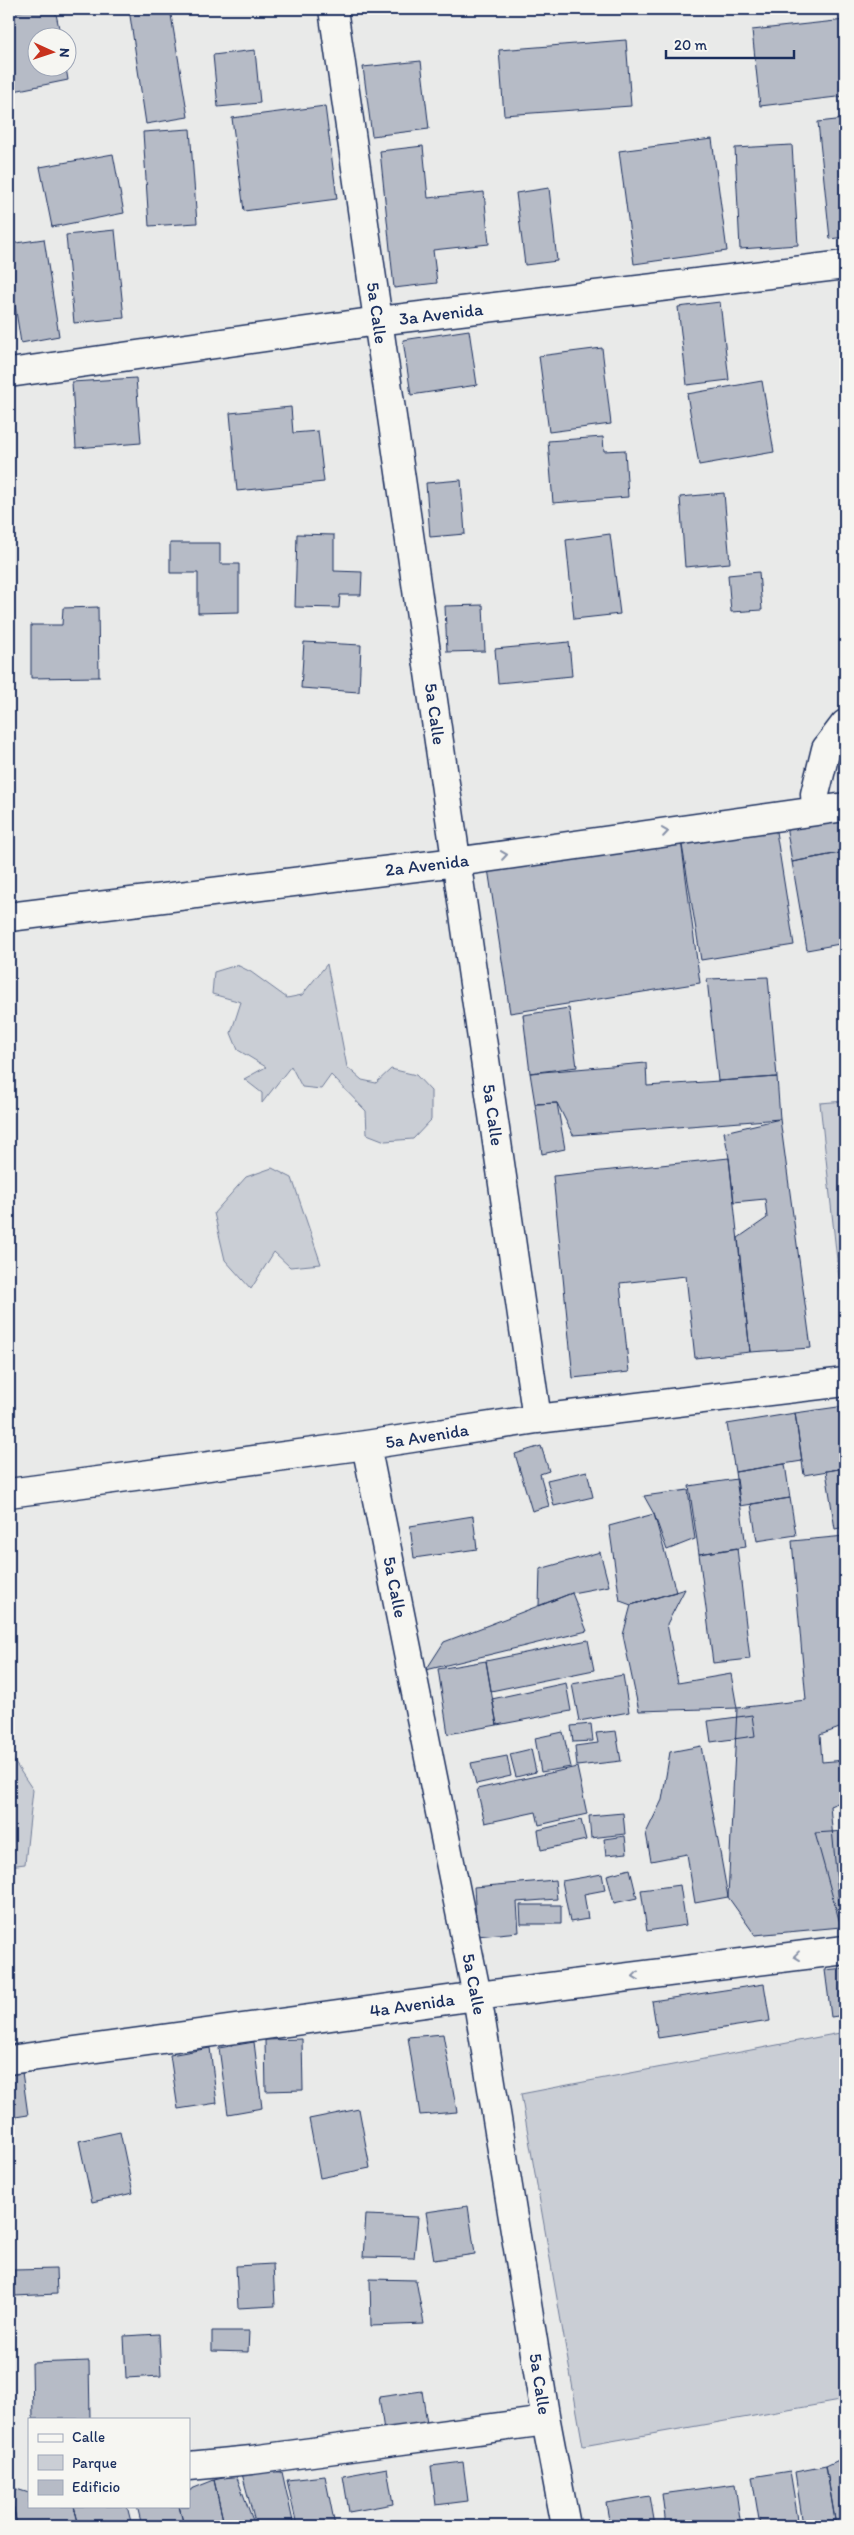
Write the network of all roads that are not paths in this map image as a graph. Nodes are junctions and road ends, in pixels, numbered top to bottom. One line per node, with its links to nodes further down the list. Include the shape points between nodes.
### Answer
1 (333, 9): 3 (street, 5a Calle)
2 (845, 265): 3 (street, 3a Avenida)
3 (378, 321): 4 (street, 3a Avenida); 8 (street, 5a Calle)
4 (9, 373)
5 (845, 724): 7 (street, via 826,749 815,794)
6 (845, 807): 7 (street, 2a Avenida)
7 (816, 811): 8 (street, 2a Avenida, one-way to 7)
8 (456, 862): 9 (street, 2a Avenida); 11 (street, 5a Calle)
9 (9, 917)
10 (845, 1382): 11 (street, 5a Avenida)
11 (537, 1419): 12 (street, 5a Avenida)
12 (366, 1445): 13 (street, 5a Avenida); 15 (street, 5a Calle)
13 (9, 1493)
14 (845, 1950): 15 (street, 4a Avenida, one-way to 15)
15 (477, 1996): 16 (street, 4a Avenida); 17 (street, 5a Calle)
16 (9, 2060)
17 (546, 2421): 18 (street); 19 (street, 5a Calle)
18 (190, 2466)
19 (566, 2526)

